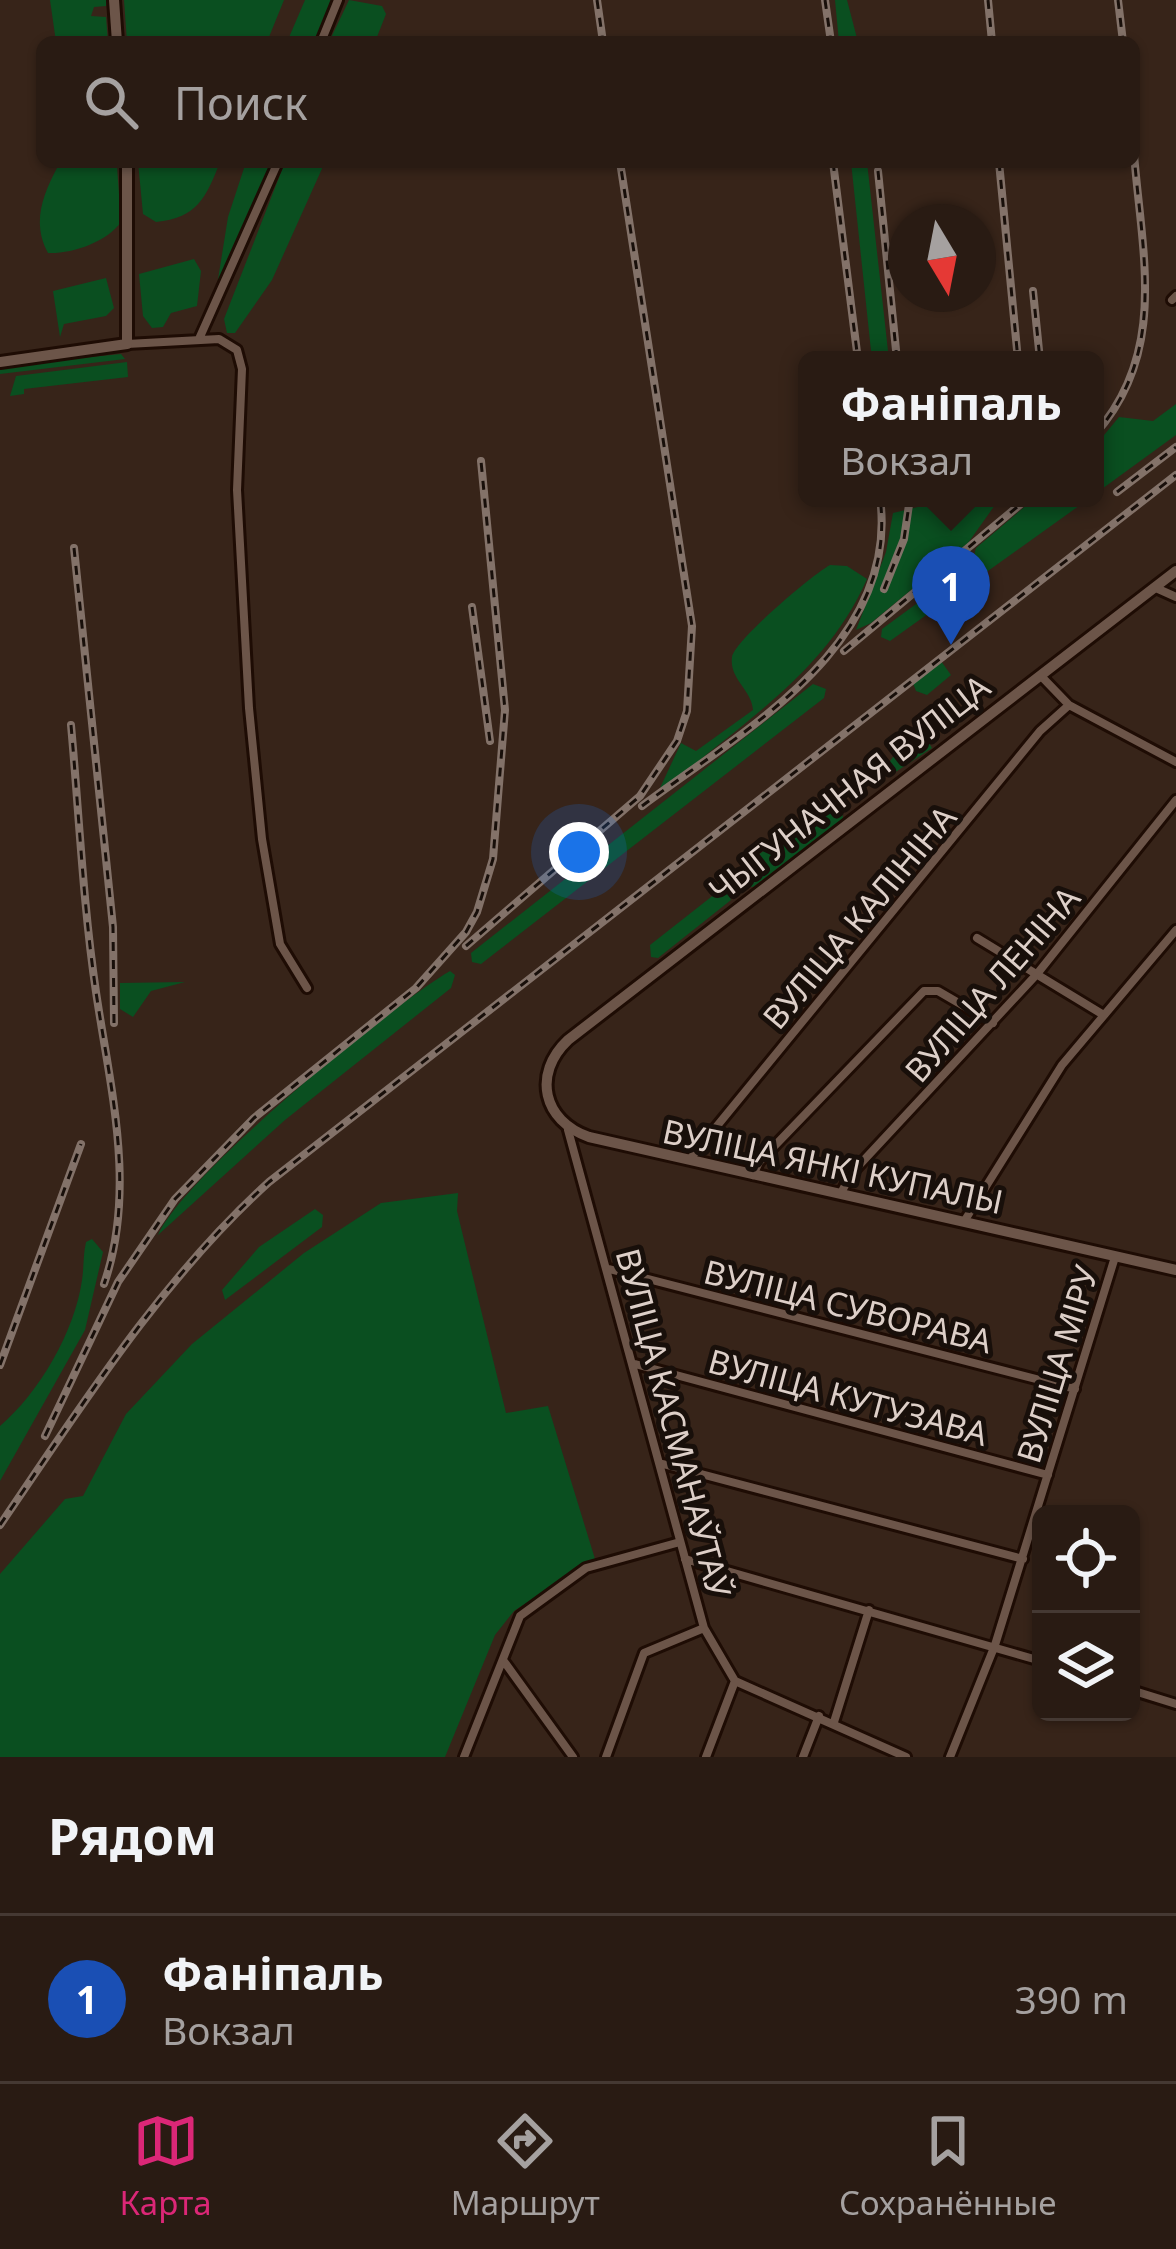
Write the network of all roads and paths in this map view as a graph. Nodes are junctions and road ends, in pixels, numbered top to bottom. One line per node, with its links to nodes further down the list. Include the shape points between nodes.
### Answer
1 (114, 0): 3 (street)
2 (338, 0): 4 (street)
3 (117, 36)
4 (323, 36)
5 (127, 168): 8 (street)
6 (275, 168): 7 (street)
7 (199, 339): 8 (street); 20 (street, via 237,350 242,369 236,460 255,770 280,944)
8 (128, 344): 9 (street)
9 (0, 362)
10 (1176, 571): 11 (street, ЧЫГУНАЧНАЯ ВУЛІЦА)
11 (1156, 588): 12 (street); 13 (street, ЧЫГУНАЧНАЯ ВУЛІЦА)
12 (1176, 597)
13 (1041, 676): 14 (street); 23 (street, ЧЫГУНАЧНАЯ ВУЛІЦА, via 557,1050 544,1087)
14 (1070, 705): 15 (street); 24 (street, ВУЛІЦА КАЛІНІНА, via 1040,731)
15 (1176, 762)
16 (1176, 800): 19 (street, ВУЛІЦА ЛЕНІНА)
17 (1176, 930): 21 (street)
18 (977, 938): 19 (street)
19 (1037, 974): 21 (street); 22 (street, ВУЛІЦА ЛЕНІНА)
20 (307, 988)
21 (1102, 1014): 27 (street)
22 (993, 1024): 25 (street, via 925,991); 26 (street, ВУЛІЦА ЛЕНІНА)
23 (568, 1130): 24 (street, ВУЛІЦА ЯНКІ КУПАЛЫ); 29 (street, ВУЛІЦА КАСМАНАЎТАЎ)
24 (687, 1163): 25 (street, ВУЛІЦА ЯНКІ КУПАЛЫ)
25 (752, 1177): 26 (street, ВУЛІЦА ЯНКІ КУПАЛЫ)
26 (840, 1195): 27 (street, ВУЛІЦА ЯНКІ КУПАЛЫ)
27 (965, 1220): 28 (street, ВУЛІЦА ЯНКІ КУПАЛЫ)
28 (1115, 1257): 30 (street, ВУЛІЦА ЯНКІ КУПАЛЫ); 32 (street, ВУЛІЦА МІРУ)
29 (609, 1269): 31 (street, ВУЛІЦА КАСМАНАЎТАЎ); 32 (street, ВУЛІЦА СУВОРАВА)
30 (1176, 1270)
31 (635, 1364): 33 (street, ВУЛІЦА КАСМАНАЎТАЎ); 34 (street, ВУЛІЦА КУТУЗАВА)
32 (1076, 1389): 34 (street, ВУЛІЦА МІРУ)
33 (662, 1463): 35 (street, ВУЛІЦА КАСМАНАЎТАЎ); 37 (street)
34 (1048, 1475): 37 (street, ВУЛІЦА МІРУ)
35 (680, 1542): 36 (street, ВУЛІЦА КАСМАНАЎТАЎ); 41 (street, via 586,1568 520,1616)
36 (684, 1559): 38 (street); 39 (street, ВУЛІЦА КАСМАНАЎТАЎ)
37 (1022, 1559): 40 (street, ВУЛІЦА МІРУ)
38 (869, 1610): 40 (street); 47 (street)
39 (704, 1628): 43 (street, ВУЛІЦА КАСМАНАЎТАЎ); 50 (street, via 644,1653)
40 (995, 1645): 42 (street); 54 (street, ВУЛІЦА МІРУ)
41 (502, 1658): 48 (street); 49 (street)
42 (1032, 1658)
43 (735, 1681): 46 (street); 51 (street)
44 (1140, 1693): 45 (street)
45 (1176, 1704)
46 (819, 1716): 47 (street); 52 (street)
47 (834, 1721): 53 (street)
48 (464, 1757)
49 (573, 1757)
50 (606, 1757)
51 (706, 1757)
52 (803, 1757)
53 (906, 1757)
54 (950, 1757)

